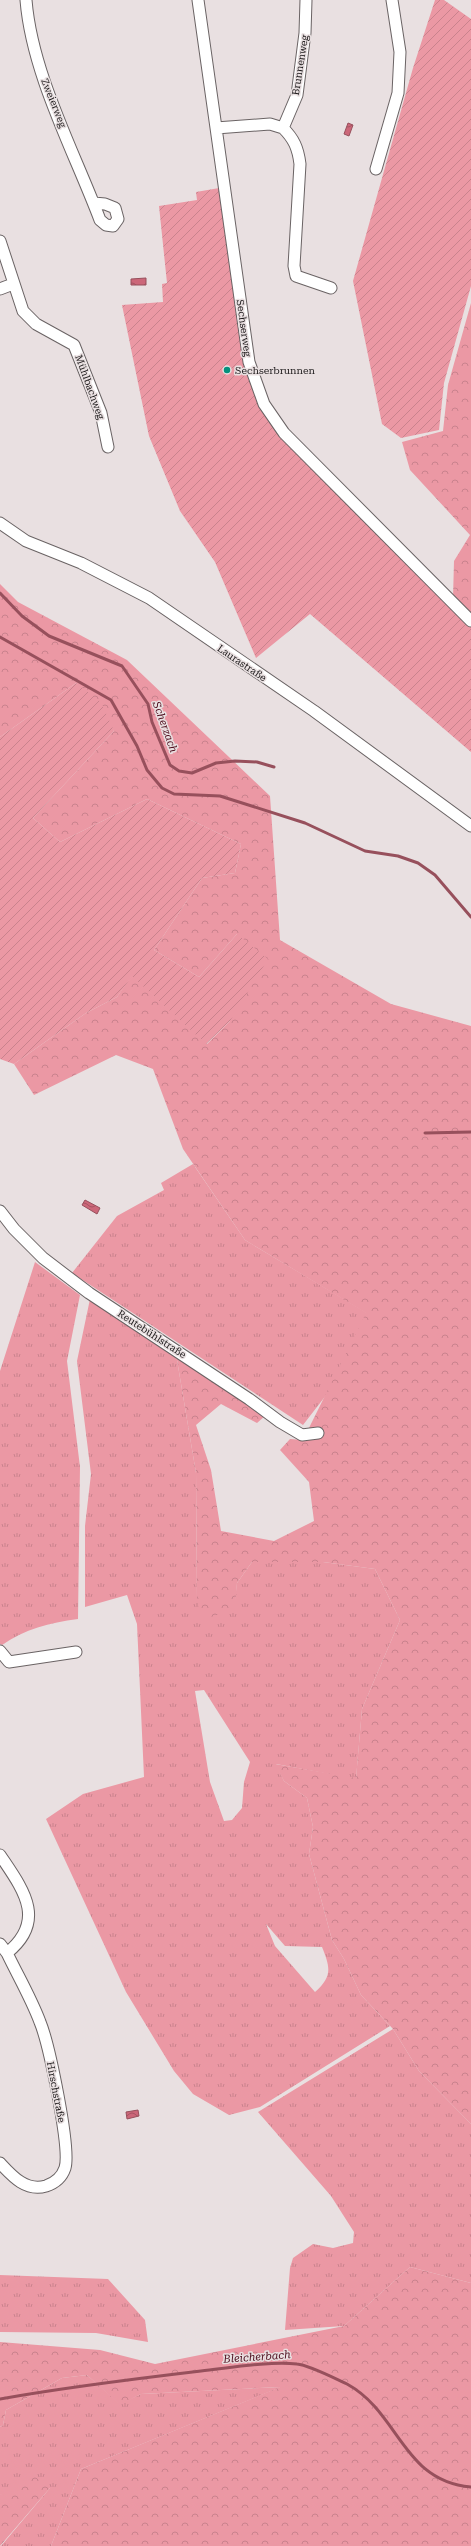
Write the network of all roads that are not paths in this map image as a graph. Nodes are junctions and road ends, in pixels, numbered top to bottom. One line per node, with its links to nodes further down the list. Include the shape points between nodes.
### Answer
1 (26, 0): 8 (street, Zweierweg, via 35,54)
2 (198, 0): 5 (street, Sechserweg)
3 (306, 0): 6 (street, Brunnenweg, via 305,33 297,95)
4 (392, 0): 7 (street, via 400,52 398,93)
5 (216, 128): 6 (street, via 270,124); 15 (street, Sechserweg, via 249,362 264,404 284,433)
6 (283, 128): 11 (street, via 292,137 298,150 300,164 294,246 296,276)
7 (376, 169)
8 (94, 204)
9 (0, 241): 10 (street, Mühlbachweg)
10 (13, 284): 12 (street); 13 (street, Mühlbachweg, via 23,311 30,319 74,345 101,413)
11 (331, 288)
12 (0, 290)
13 (108, 447)
14 (0, 523): 16 (street, Laurastraße, via 26,541 81,563 149,598 336,727)
15 (471, 621)
16 (471, 826)
17 (0, 1211): 18 (street, Reutebühlstraße, via 43,1258 89,1293 249,1398 280,1422 302,1435)
18 (318, 1433)
19 (0, 1651): 20 (street, via 9,1662)
20 (76, 1652)
21 (0, 1855): 23 (street, via 25,1893 28,1912 26,1929 16,1946)
22 (0, 1944): 23 (street, Hirschstraße)
23 (7, 1953): 24 (street, Hirschstraße, via 41,2022 59,2106 66,2154 62,2175 55,2182 34,2188 23,2184)
24 (0, 2163)

